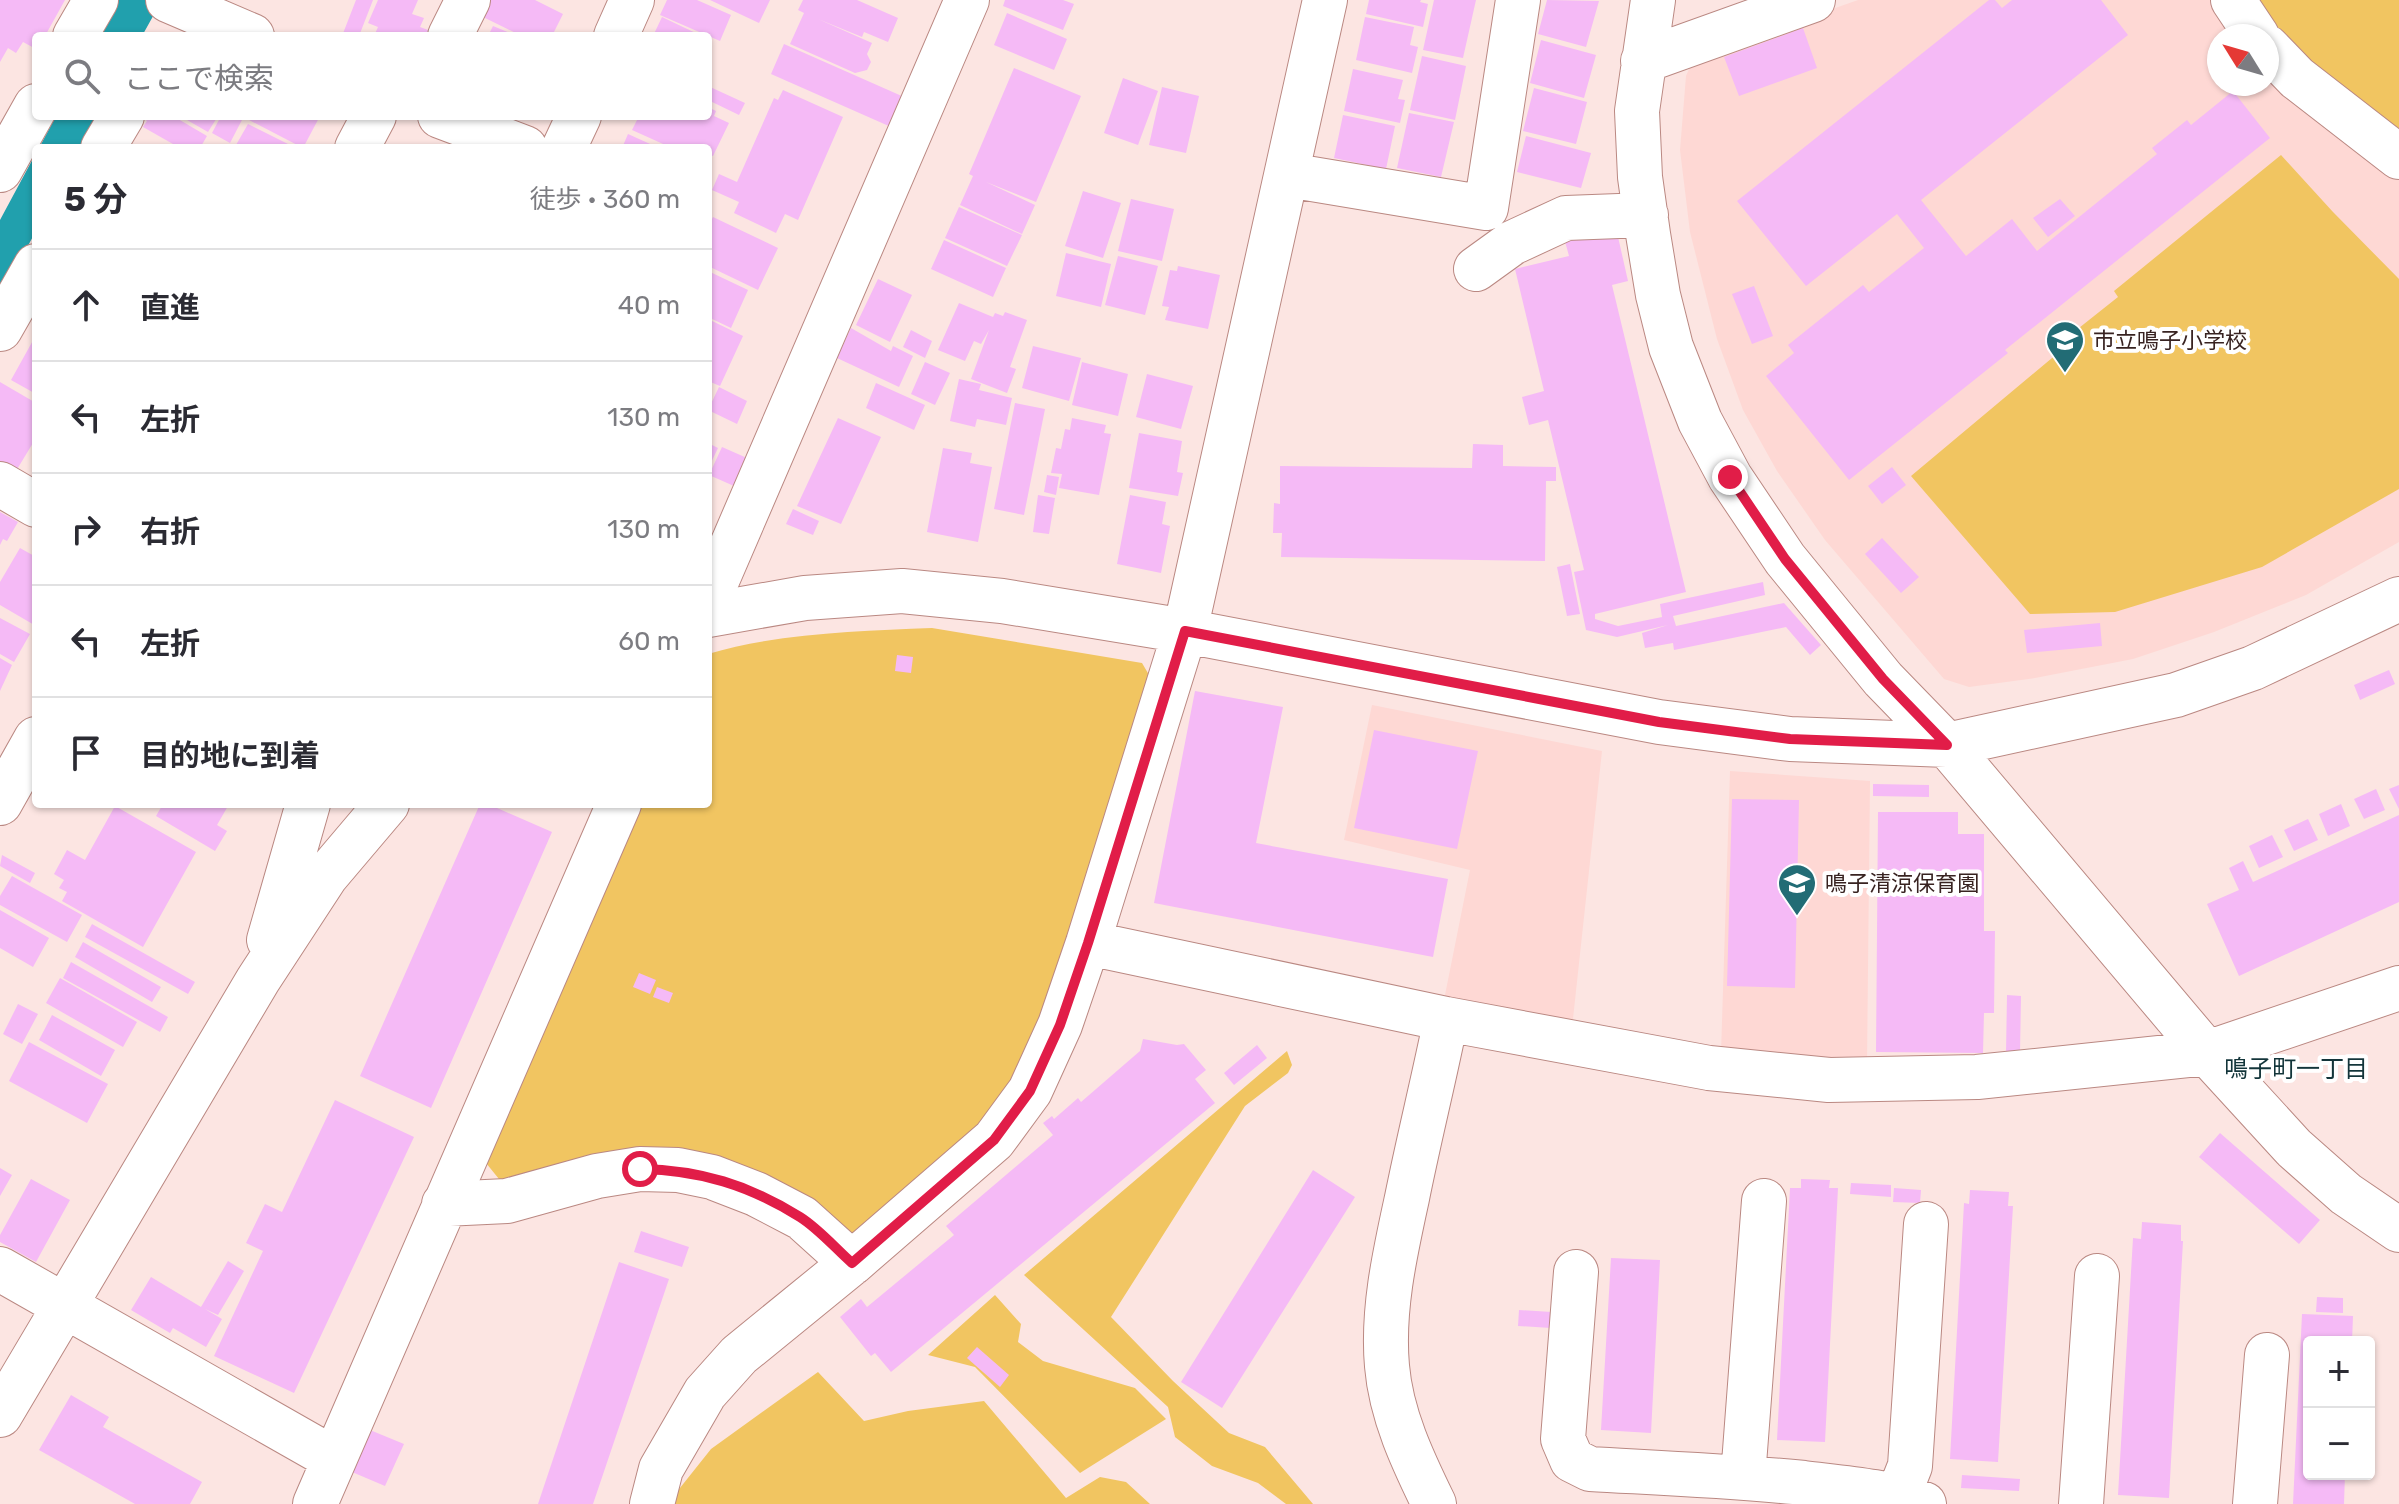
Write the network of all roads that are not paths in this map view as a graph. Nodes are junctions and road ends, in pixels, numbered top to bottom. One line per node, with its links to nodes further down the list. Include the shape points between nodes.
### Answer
1 (96, 0): 12 (street)
2 (468, 0): 14 (street)
3 (632, 0): 15 (street)
4 (967, 0): 36 (street)
5 (1325, 0): 29 (street)
6 (1518, 0): 29 (street, via 1486,208)
7 (1653, 0): 17 (street)
8 (1813, 0): 17 (street)
9 (2233, 0): 11 (street)
10 (177, 10): 13 (street)
11 (2249, 24)
12 (77, 32)
13 (240, 32)
14 (452, 32)
15 (618, 32)
16 (2279, 59): 27 (street)
17 (1643, 61): 30 (street, via 1637,111)
18 (32, 113): 28 (street)
19 (120, 120): 23 (street)
20 (372, 120): 24 (street)
21 (451, 120): 25 (street)
22 (577, 120): 26 (street)
23 (105, 144)
24 (359, 144)
25 (514, 144)
26 (566, 144)
27 (2399, 157)
28 (0, 170)
29 (1288, 175): 39 (street)
30 (1646, 215): 31 (street, via 1566,218 1512,243); 40 (street, via 1671,347 1700,421 1730,477 1805,583 1883,679)
31 (1476, 269)
32 (32, 273): 33 (street)
33 (0, 329)
34 (0, 484): 35 (street)
35 (32, 503)
36 (712, 592)
37 (2399, 599): 40 (street, via 2253,668 2176,695)
38 (712, 614): 39 (street, via 805,598 902,591 1002,601)
39 (1185, 631): 40 (street, via 1659,722 1790,739); 46 (street)
40 (1947, 745): 50 (street)
41 (32, 746): 42 (street)
42 (0, 803)
43 (307, 808): 47 (street)
44 (384, 808): 47 (street, via 326,876)
45 (617, 808): 52 (street)
46 (1088, 943): 49 (street); 55 (street, via 1030,1091 994,1140)
47 (258, 980): 59 (street)
48 (2399, 988): 50 (street)
49 (1446, 1019): 50 (street, via 1709,1068 1829,1080 1977,1077); 67 (street, via 1396,1245 1385,1322 1396,1412)
50 (2207, 1053): 54 (street, via 2294,1148 2346,1194)
51 (1764, 1201): 63 (street)
52 (444, 1204): 55 (street, via 507,1201 640,1169 678,1170 756,1194 802,1218); 62 (street)
53 (1926, 1224): 64 (street)
54 (2399, 1230)
55 (852, 1263): 66 (street, via 739,1355 705,1393 661,1469)
56 (0, 1269): 59 (street)
57 (1576, 1272): 63 (street, via 1563,1439 1572,1460 1590,1469)
58 (2097, 1276): 68 (street)
59 (64, 1304): 61 (street); 62 (street)
60 (2267, 1355): 69 (street)
61 (0, 1415)
62 (334, 1459): 65 (street)
63 (1743, 1477): 64 (street)
64 (1906, 1501)
65 (315, 1504)
66 (652, 1504)
67 (1434, 1504)
68 (2081, 1504)
69 (2255, 1504)

